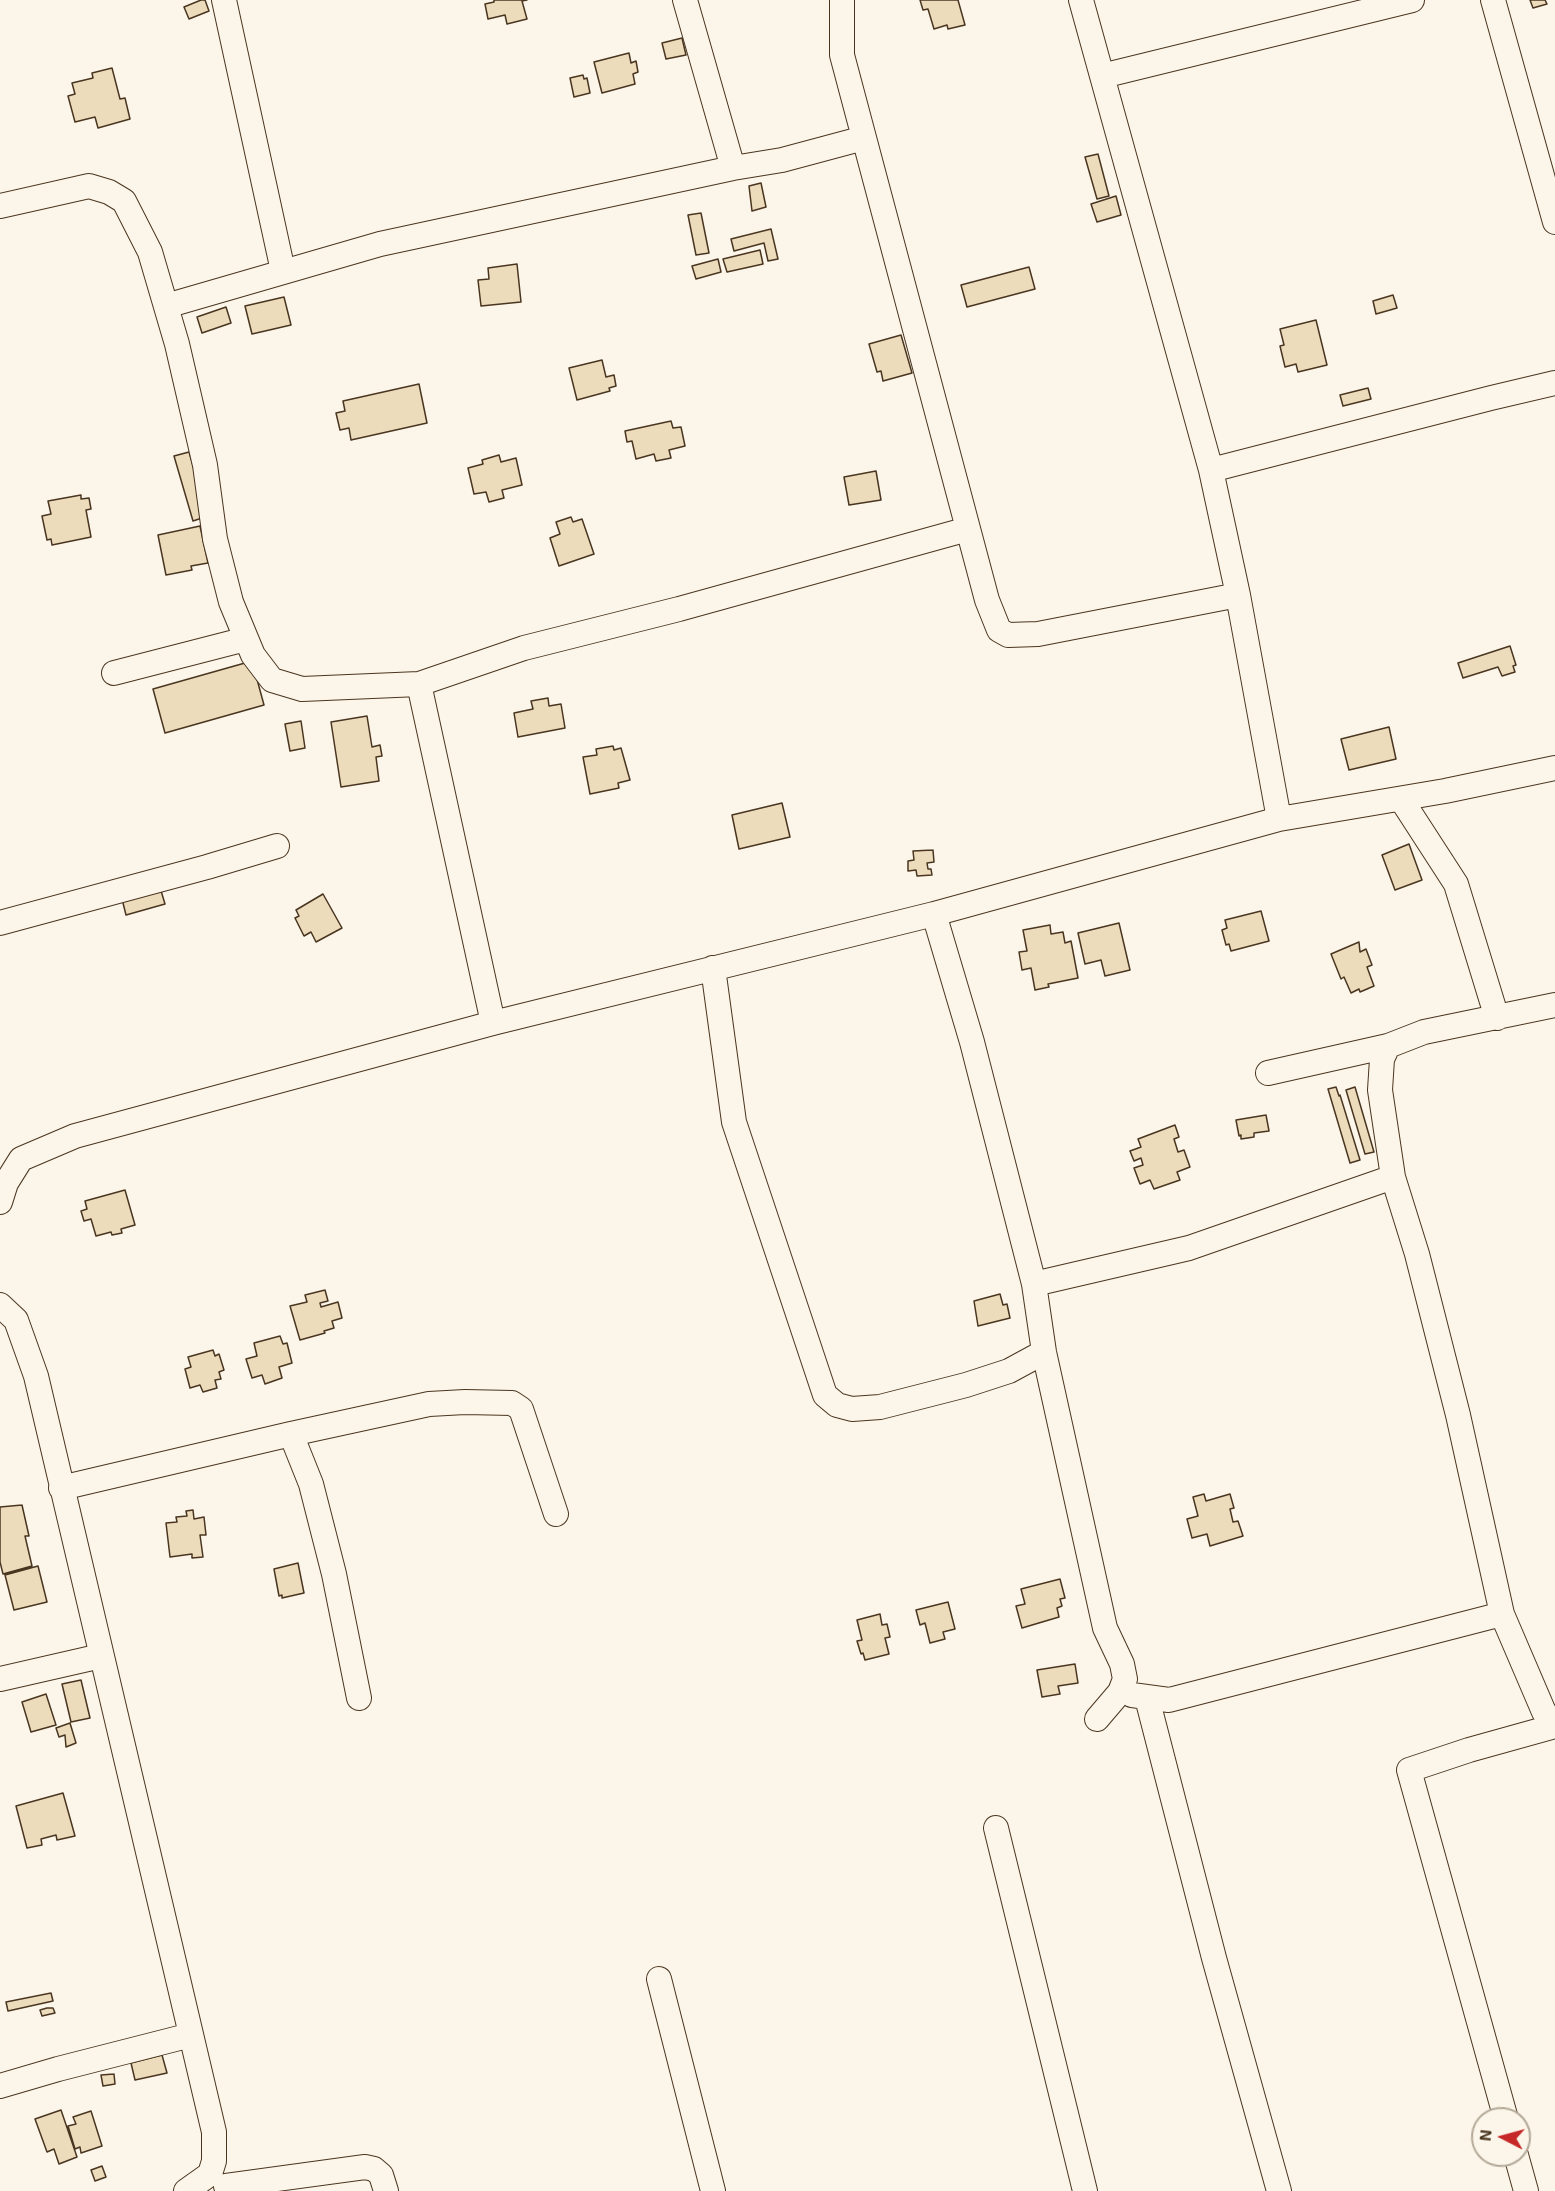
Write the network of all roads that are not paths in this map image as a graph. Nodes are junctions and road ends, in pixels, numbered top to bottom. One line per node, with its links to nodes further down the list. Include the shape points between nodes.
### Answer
1 (224, 0): 12 (street)
2 (685, 0): 9 (street)
3 (842, 0): 8 (street, via 842,55)
4 (1081, 0): 7 (street)
5 (1412, 0): 7 (street)
6 (1493, 0): 11 (street)
7 (1102, 76): 15 (street)
8 (864, 138): 9 (street, via 782,160); 16 (street)
9 (733, 168): 12 (street, via 380,244)
10 (0, 206): 13 (street, via 89,186 124,201 150,252)
11 (1555, 222)
12 (283, 271): 13 (street)
13 (166, 306): 18 (street, via 205,465 215,539 231,602)
14 (1555, 383): 15 (street)
15 (1211, 470): 17 (street)
16 (968, 529): 17 (street, via 987,600 999,630 1008,635 1038,634); 20 (street, via 524,648)
17 (1238, 595): 23 (street)
18 (246, 639): 19 (street); 20 (street, via 272,680 302,689)
19 (114, 674)
20 (419, 684): 30 (street)
21 (1555, 768): 22 (street)
22 (1401, 799): 23 (street); 29 (street, via 1456,884)
23 (1279, 819): 25 (street)
24 (277, 846): 26 (street)
25 (934, 914): 27 (street); 35 (street, via 972,1042)
26 (0, 923)
27 (713, 968): 30 (street); 37 (street, via 734,1122 825,1395 837,1406 880,1407 1009,1371)
28 (1555, 1005): 29 (street)
29 (1497, 1018): 31 (street, via 1424,1032)
30 (493, 1023): 34 (street, via 75,1136 21,1159)
31 (1388, 1046): 32 (street); 33 (street, via 1382,1059 1380,1090)
32 (1268, 1073)
33 (1393, 1177): 35 (street, via 1189,1248); 41 (street, via 1458,1415)
34 (0, 1202)
35 (1034, 1284): 37 (street)
36 (0, 1305): 39 (street, via 16,1320 36,1376)
37 (1044, 1352): 44 (street, via 1105,1628 1122,1664 1125,1679)
38 (291, 1434): 39 (street); 40 (street, via 429,1404 512,1403 521,1409); 45 (street, via 311,1484)
39 (62, 1488): 42 (street)
40 (556, 1514)
41 (1502, 1614): 46 (street, via 1169,1700); 48 (street, via 1544,1712)
42 (101, 1656): 43 (street); 51 (street)
43 (0, 1679)
44 (1120, 1692): 46 (street); 47 (street)
45 (359, 1698)
46 (1147, 1698): 60 (street)
47 (1096, 1719)
48 (1555, 1725): 53 (street, via 1408,1770)
49 (996, 1828): 59 (street)
50 (659, 1979): 58 (street)
51 (191, 2035): 52 (street); 55 (street, via 214,2132 214,2161)
52 (0, 2086)
53 (1503, 2107)
54 (1519, 2167): 61 (street)
55 (221, 2184): 56 (street); 57 (street, via 365,2167 381,2175)
56 (186, 2191)
57 (386, 2191)
58 (713, 2191)
59 (1085, 2191)
60 (1279, 2191)
61 (1526, 2191)

